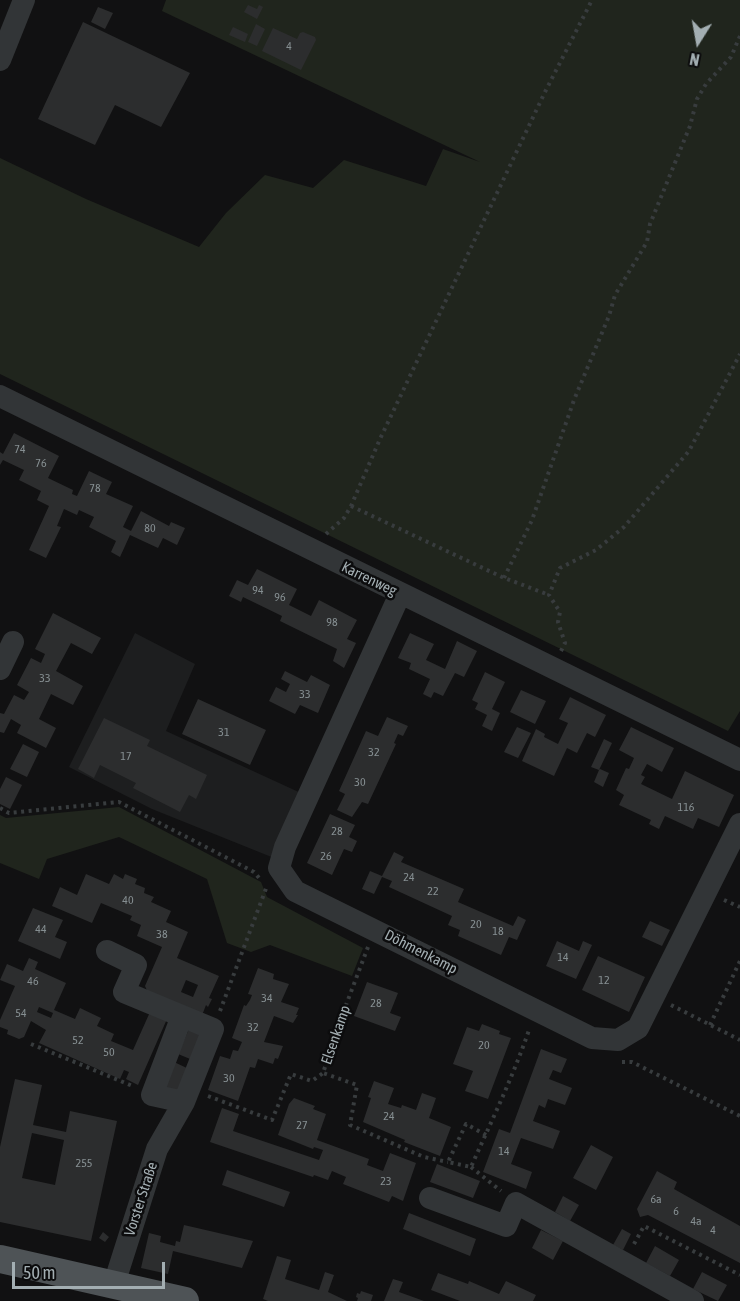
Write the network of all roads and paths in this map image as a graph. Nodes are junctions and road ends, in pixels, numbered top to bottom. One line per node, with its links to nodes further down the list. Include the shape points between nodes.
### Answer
1 (24, 0): 4 (street)
2 (592, 0): 7 (path, via 540,102)
3 (740, 36): 9 (path, via 731,57 697,99 650,224 647,242 615,295 532,520)
4 (0, 60)
5 (740, 354): 11 (path, via 689,451 624,527 596,550 560,568)
6 (0, 396): 8 (street, Karrenweg)
7 (351, 506): 8 (path, via 344,518); 9 (path)
8 (309, 549): 10 (street, Karrenweg)
9 (504, 578): 11 (path)
10 (400, 594): 13 (street, Karrenweg); 17 (street)
11 (549, 596): 13 (path, via 560,612 558,622 565,643)
12 (13, 642): 14 (street)
13 (553, 668): 15 (street, Karrenweg)
14 (0, 669)
15 (740, 760)
16 (740, 824): 21 (street, Döhmenkamp)
17 (279, 868): 18 (street, Döhmenkamp, via 295,891); 24 (path, via 267,887)
18 (375, 929): 21 (street, Döhmenkamp, via 592,1038 618,1040 638,1028); 28 (path, Elsenkamp)
19 (107, 951): 22 (street, via 136,964 124,992)
20 (740, 961): 23 (path)
21 (654, 997): 23 (path)
22 (182, 1016): 24 (street); 29 (street)
23 (710, 1025): 25 (path)
24 (213, 1029): 30 (street)
25 (740, 1040)
26 (31, 1044): 29 (path)
27 (522, 1049): 31 (path)
28 (323, 1072): 30 (path, via 312,1081 291,1074 272,1120); 32 (path, Elsenkamp, via 357,1085 350,1125)
29 (152, 1095): 30 (street)
30 (187, 1096): 39 (street, Vorster Straße, via 157,1149)
31 (486, 1135): 32 (path, via 466,1124); 33 (path)
32 (448, 1162): 33 (path, Elsenkamp)
33 (471, 1167): 35 (path)
34 (430, 1198): 35 (street, via 506,1226)
35 (516, 1203): 37 (street)
36 (0, 1258): 39 (main road)
37 (624, 1263): 38 (path, via 644,1226); 41 (street)
38 (740, 1275)
39 (114, 1284): 40 (main road)
40 (168, 1299)
41 (693, 1301)

